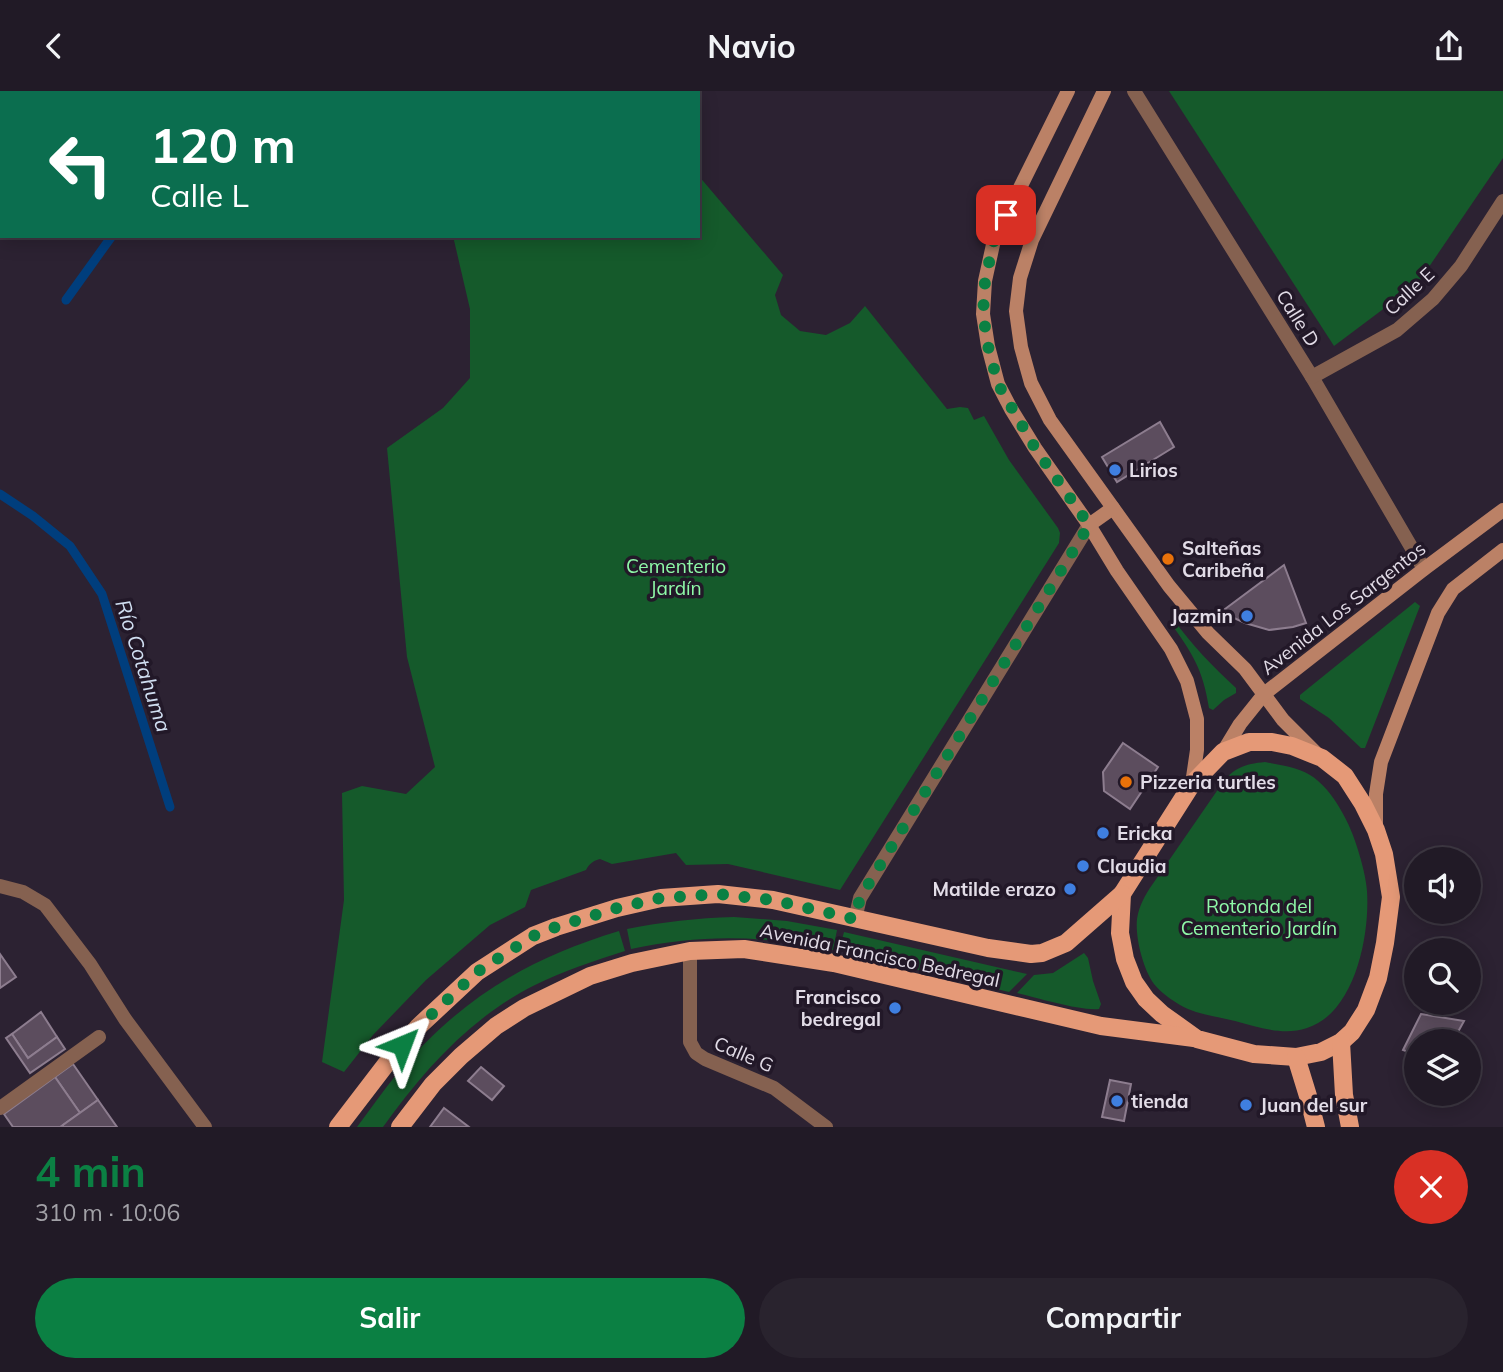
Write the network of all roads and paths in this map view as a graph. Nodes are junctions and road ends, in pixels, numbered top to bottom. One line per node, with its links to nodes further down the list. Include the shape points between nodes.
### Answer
1 (1068, 91): 8 (main road, via 994,240 983,314 998,384 1035,448)
2 (1104, 91): 6 (main road, via 1032,240 1016,311 1031,383 1050,420)
3 (1134, 91): 5 (street, Calle D)
4 (1503, 201): 5 (street, Calle E, via 1461,266 1433,299 1397,330)
5 (1312, 377): 10 (street, Calle D)
6 (1113, 508): 8 (main road); 11 (main road, via 1169,586)
7 (1503, 510): 10 (main road, Avenida Los Sargentos)
8 (1089, 525): 14 (main road, via 1187,681 1197,719); 18 (street, via 860,898)
9 (1503, 550): 15 (main road, via 1453,589 1438,613 1381,762)
10 (1424, 569): 11 (main road, Avenida Los Sargentos)
11 (1264, 694): 12 (main road, Avenida Los Sargentos); 13 (main road)
12 (1223, 752): 13 (main road, via 1249,742 1272,742); 14 (main road)
13 (1322, 758): 15 (main road, via 1345,776)
14 (1192, 784): 17 (main road)
15 (1376, 830): 22 (main road, via 1391,897 1385,943 1366,1010)
16 (0, 885): 25 (street, via 45,905)
17 (1122, 894): 18 (main road, Avenida Francisco Bedregal, via 1066,943 1042,953 988,949); 21 (main road, via 1120,933 1134,982 1162,1014)
18 (855, 919): 26 (main road, Avenida Francisco Bedregal, via 773,900 718,894 661,898 533,936 477,972 418,1027)
19 (690, 951): 21 (main road, Avenida Francisco Bedregal, via 744,949 834,963 1101,1026); 27 (main road, Avenida Francisco Bedregal, via 590,976 524,1008 461,1056); 28 (street, Calle G, via 690,1042 696,1053 774,1088)
20 (99, 1037): 24 (street)
21 (1198, 1039): 23 (main road, via 1254,1054)
22 (1341, 1042): 23 (main road); 30 (main road)
23 (1296, 1057): 29 (main road)
24 (0, 1108)
25 (205, 1127)
26 (338, 1127)
27 (400, 1127)
28 (826, 1127)
29 (1316, 1127)
30 (1350, 1127)

